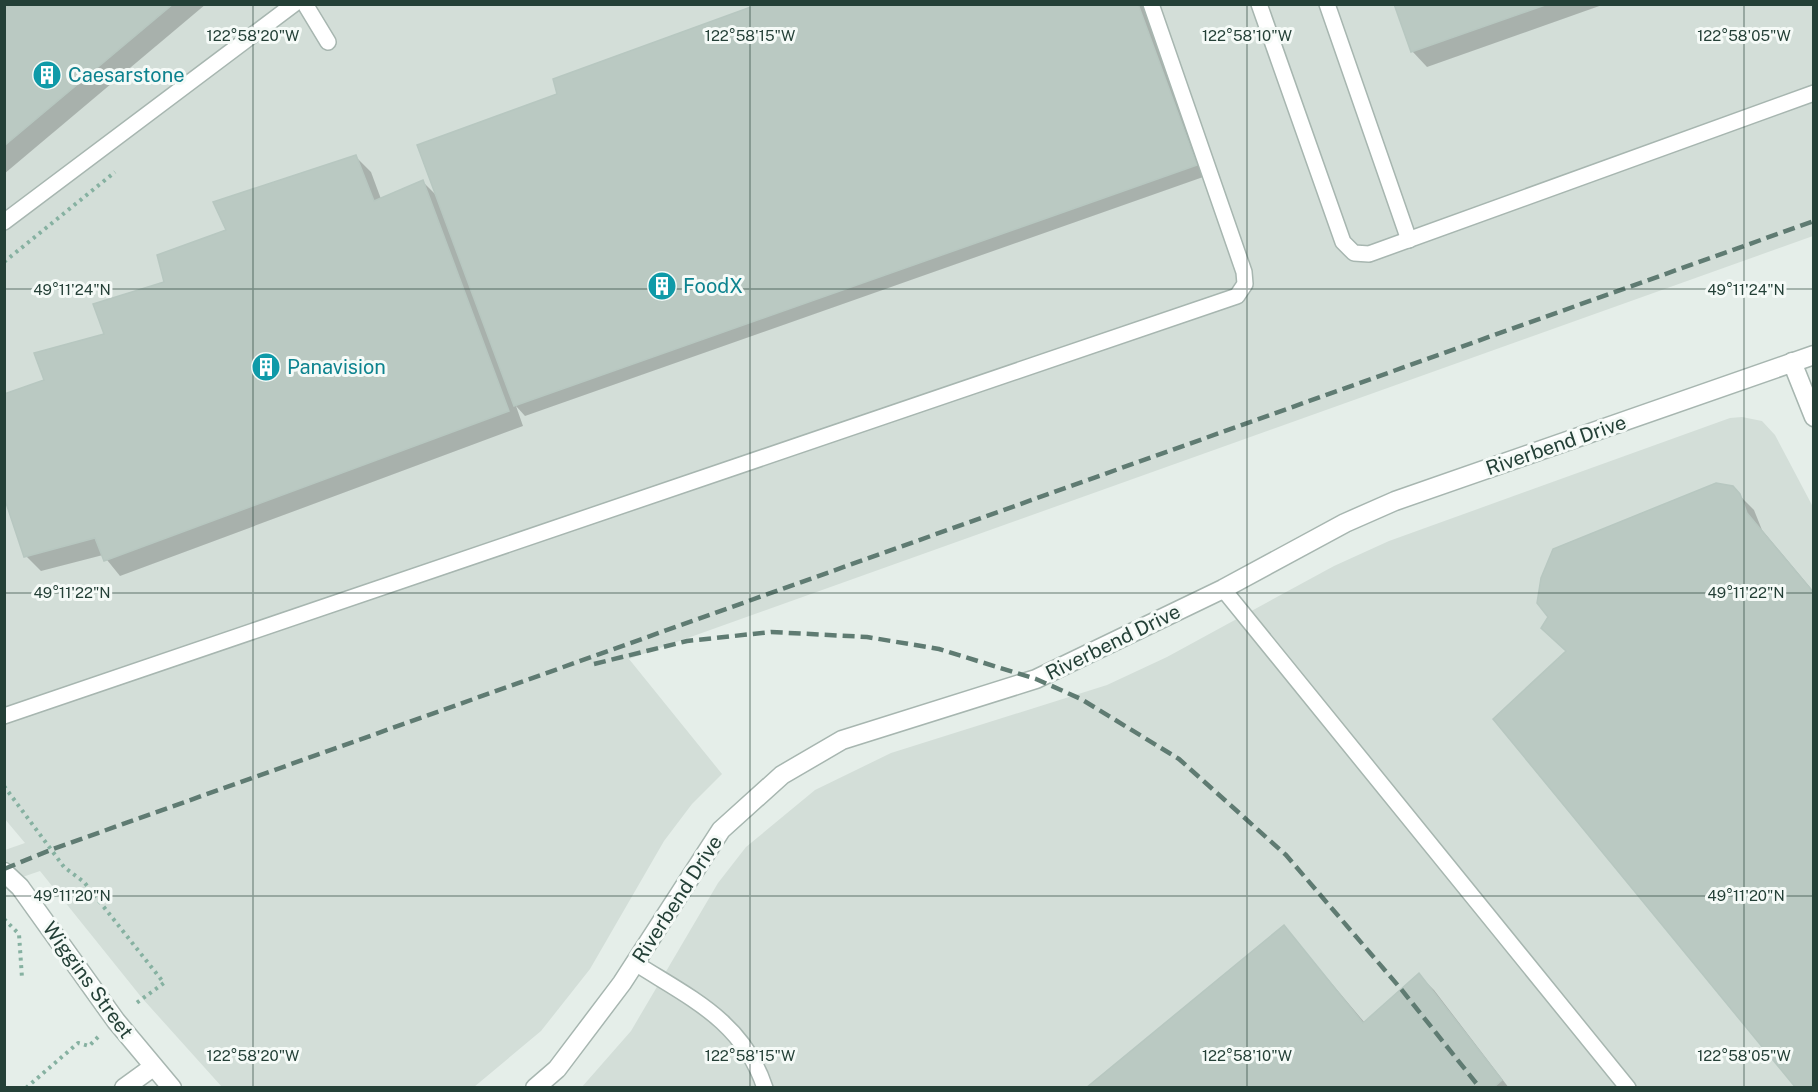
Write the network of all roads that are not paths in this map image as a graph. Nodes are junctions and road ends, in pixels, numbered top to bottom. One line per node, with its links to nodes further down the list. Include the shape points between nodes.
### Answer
1 (294, 4): 8 (lane)
2 (305, 4): 6 (lane)
3 (1151, 4): 14 (lane, via 1244,272 1245,284 1237,296)
4 (1259, 4): 9 (lane, via 1343,242 1354,253 1369,254)
5 (1327, 4): 9 (lane)
6 (328, 42)
7 (1814, 93): 9 (lane)
8 (4, 222)
9 (1409, 240)
10 (1814, 355): 11 (street, Riverbend Drive)
11 (1792, 363): 12 (street); 13 (street, Riverbend Drive, via 1395,501 1345,523)
12 (1814, 417)
13 (1223, 589): 16 (street, Riverbend Drive, via 1036,679 842,740 782,775 721,830); 22 (lane)
14 (4, 716)
15 (4, 872): 17 (street, Wiggins Street, via 20,887)
16 (635, 963): 20 (street, Riverbend Drive, via 557,1069); 21 (lane, via 717,1014 742,1043)
17 (153, 1067): 18 (street); 19 (street, Wiggins Street)
18 (124, 1088)
19 (172, 1088)
20 (535, 1088)
21 (765, 1088)
22 (1628, 1088)

